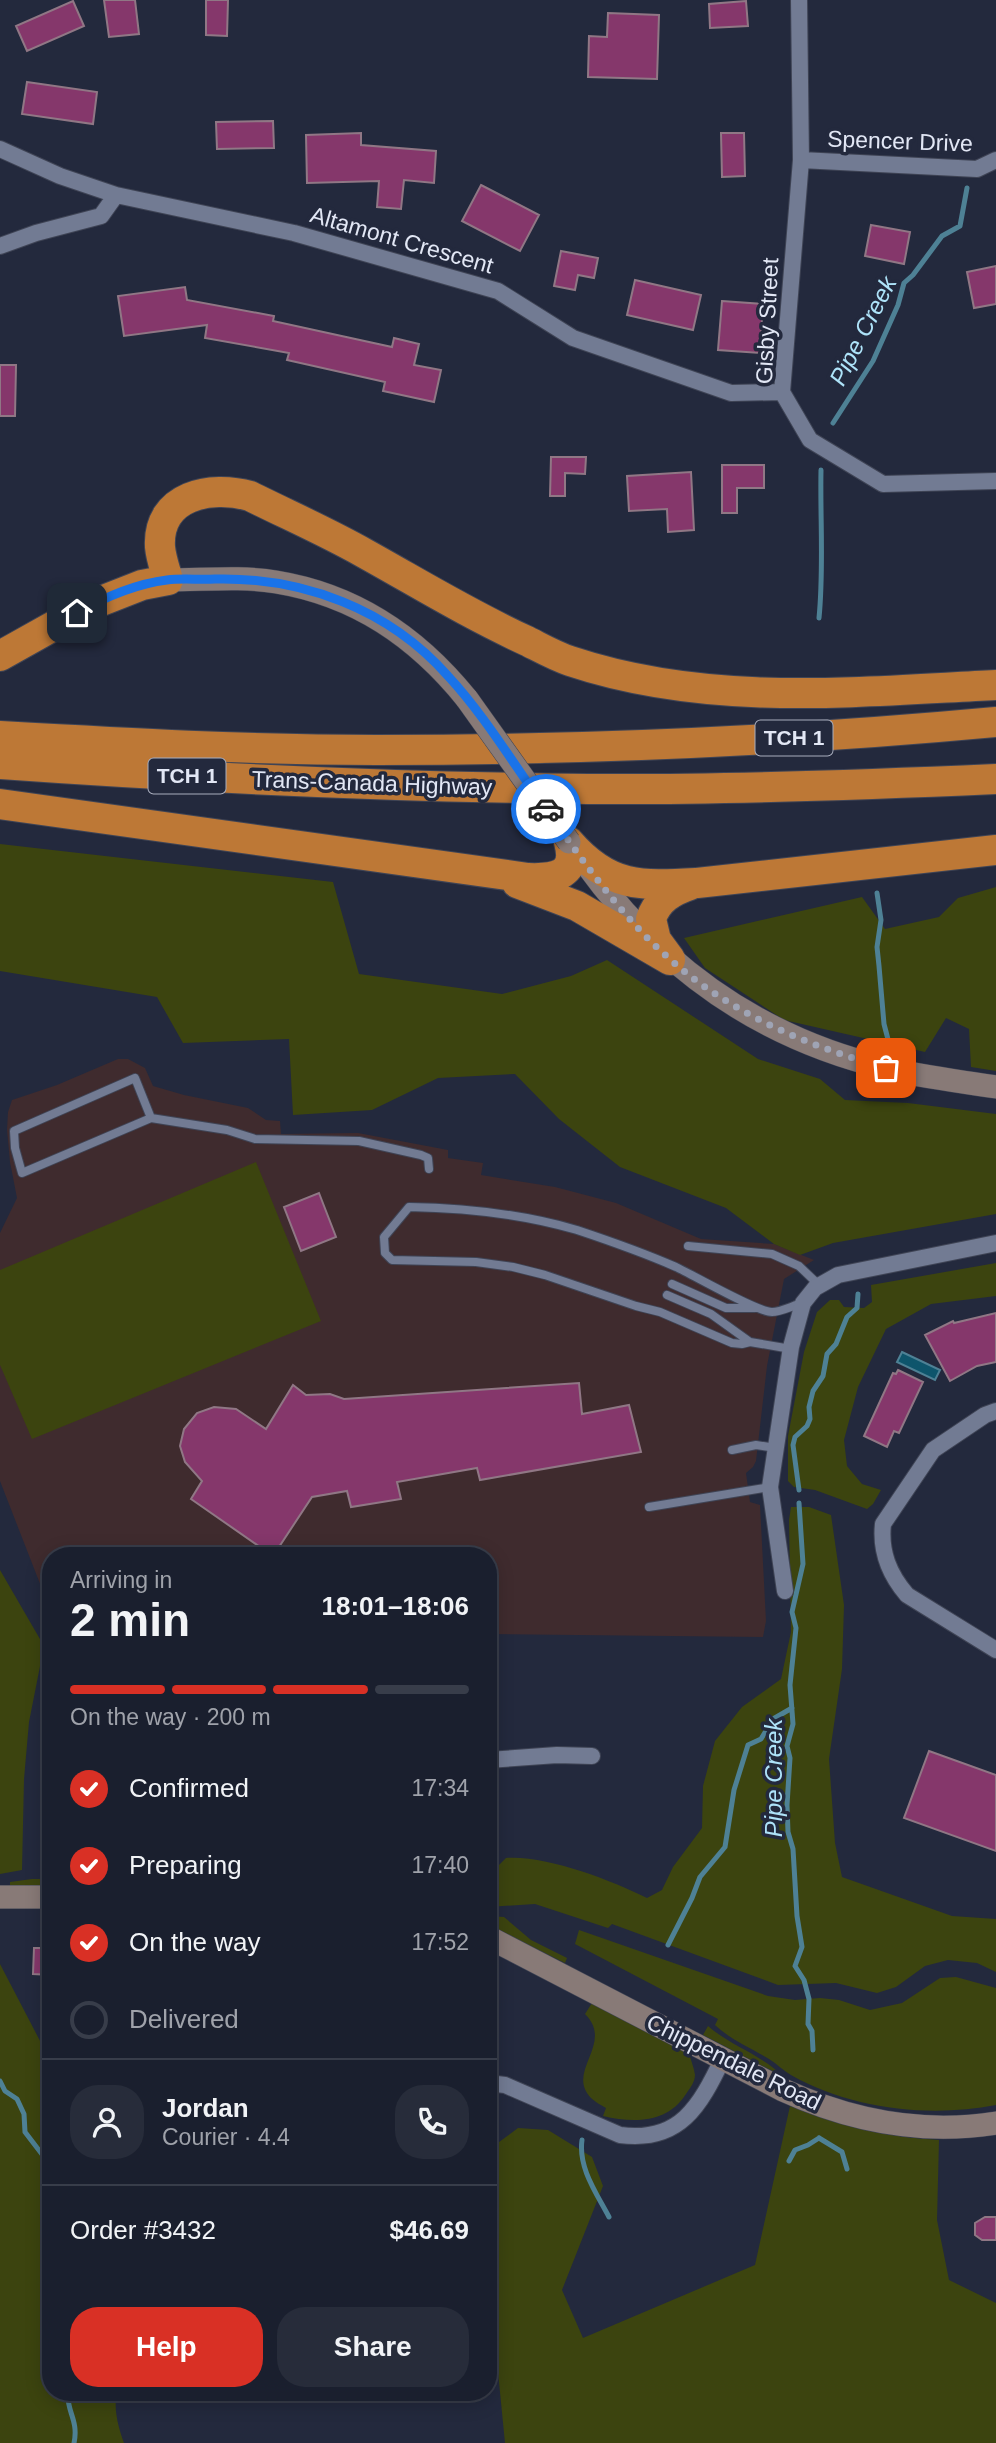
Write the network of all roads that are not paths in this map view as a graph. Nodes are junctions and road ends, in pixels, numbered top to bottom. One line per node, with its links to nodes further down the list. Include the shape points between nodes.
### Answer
1 (799, 0): 3 (street, Gisby Street)
2 (0, 149): 5 (street, Altamont Crescent)
3 (801, 160): 4 (street, Spencer Drive, via 977,169); 7 (street, Gisby Street)
4 (996, 160)
5 (116, 195): 6 (street, via 101,216); 7 (street, Altamont Crescent, via 294,233 498,291 573,338 731,393)
6 (0, 246)
7 (782, 392): 8 (street, Gisby Street, via 810,440 883,484)
8 (996, 481)
9 (169, 580): 10 (highway, via 91,605); 11 (highway, via 160,547 166,520 187,499 216,490 233,491 362,551 486,622 569,660 639,680 757,693); 17 (street, bridge, via 274,581 309,589 377,618 431,657 467,699)
10 (0, 656)
11 (996, 685)
12 (996, 722): 13 (highway, Trans-Canada Highway / TCH 1, via 700,743 496,749 269,748)
13 (0, 736)
14 (0, 764): 15 (highway, Trans-Canada Highway / TCH 1, via 496,788)
15 (996, 779)
16 (0, 804): 19 (highway)
17 (569, 842): 19 (highway, via 572,862 556,876 528,878); 20 (highway, via 591,863 620,879 651,886); 21 (street, via 615,902)
18 (996, 850): 20 (highway)
19 (470, 869): 21 (highway, via 577,906)
20 (697, 883): 21 (highway, via 667,895 650,919 656,940)
21 (670, 960): 22 (street, via 748,1014 812,1045 886,1068)
22 (996, 1087)
23 (151, 1118): 23 (lane, via 135,1078 14,1131 18,1164 22,1173); 24 (lane, via 254,1139 359,1141 428,1158)
24 (429, 1169)
25 (996, 1243): 28 (street, via 854,1270)
26 (688, 1246): 28 (lane, via 779,1256 799,1266)
27 (673, 1284): 31 (lane, via 726,1307)
28 (819, 1285): 30 (street)
29 (667, 1295): 32 (lane, via 711,1314)
30 (803, 1303): 31 (lane, via 773,1312); 33 (street)
31 (758, 1308): 32 (lane, via 622,1246 532,1219 409,1208 384,1237 385,1252 392,1260 443,1260 523,1270 660,1312 732,1343)
32 (750, 1342): 33 (lane)
33 (791, 1349): 35 (street)
34 (996, 1411): 40 (street, via 933,1450 883,1524 882,1534 888,1567 906,1595)
35 (776, 1448): 36 (lane, via 756,1445); 37 (street)
36 (732, 1450)
37 (770, 1487): 38 (lane); 39 (street)
38 (649, 1507)
39 (785, 1591)
40 (996, 1650)
41 (592, 1756): 42 (street)
42 (497, 1759)
43 (0, 1897): 44 (street)
44 (42, 1898)
45 (497, 1942): 46 (street, Chippendale Road)
46 (723, 2059): 47 (street, via 706,2095 684,2120 636,2137 620,2135); 48 (street, Chippendale Road, via 808,2101 848,2115 912,2127)
47 (497, 2084)
48 (996, 2123)

